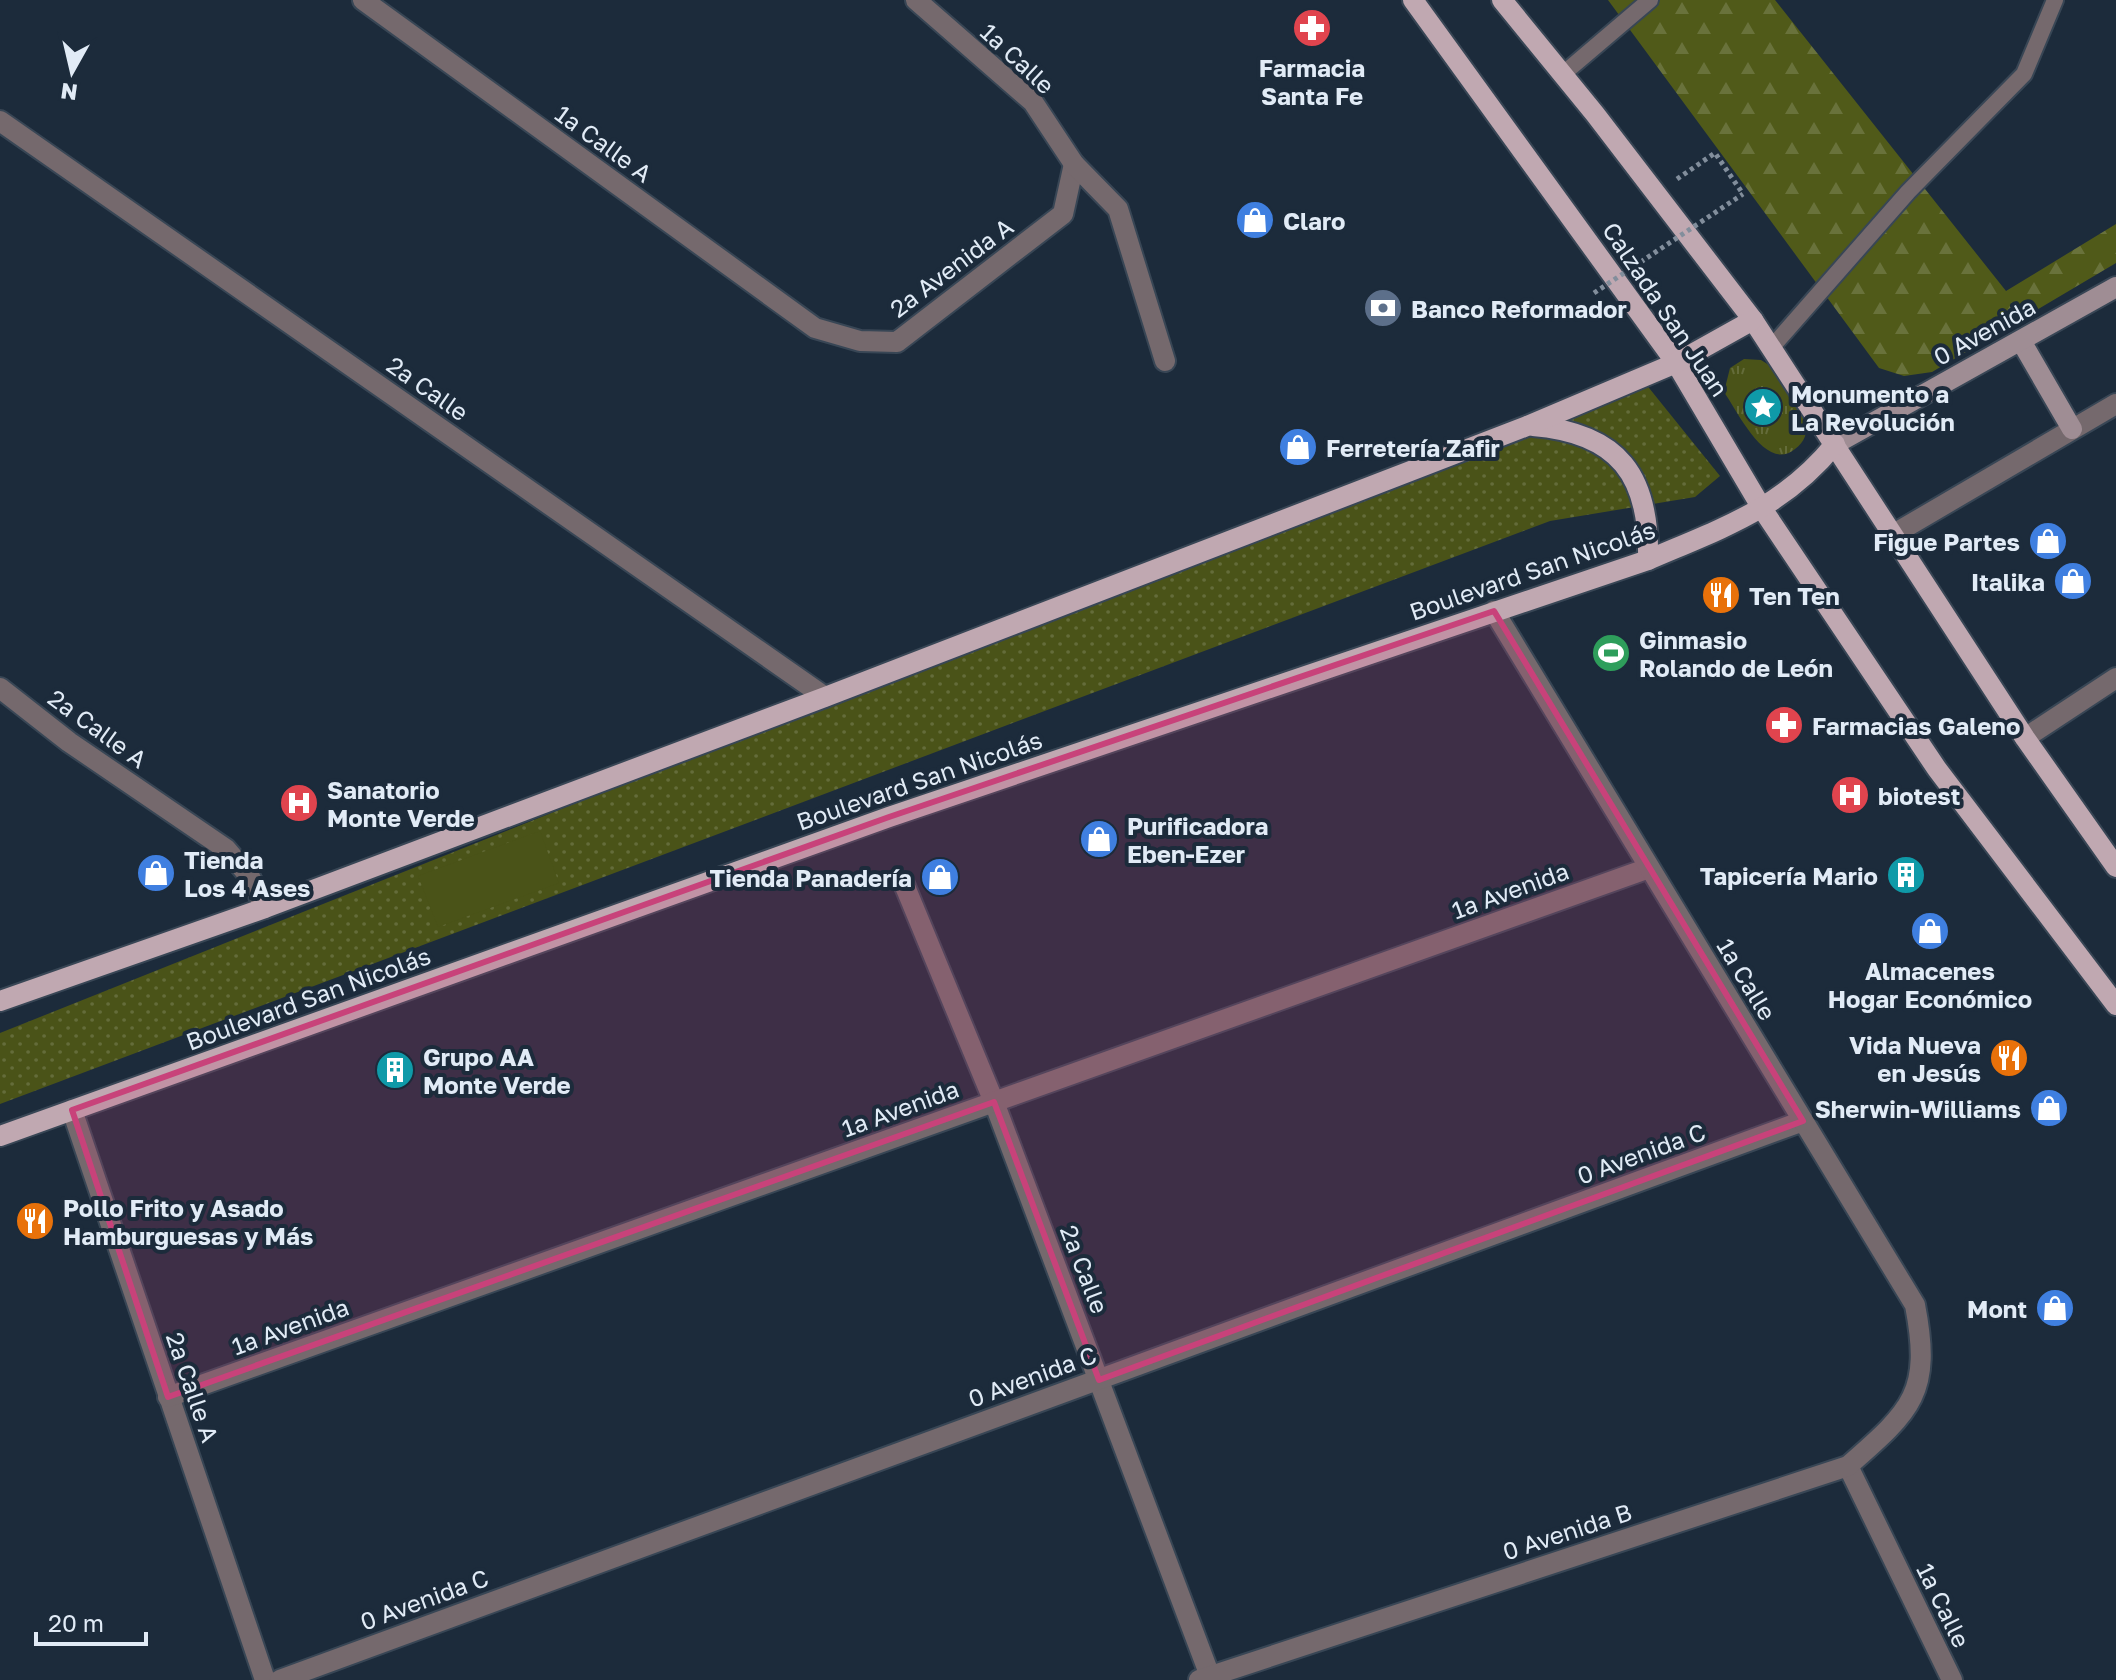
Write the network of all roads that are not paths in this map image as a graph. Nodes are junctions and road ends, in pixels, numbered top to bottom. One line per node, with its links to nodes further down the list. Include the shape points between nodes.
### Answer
1 (363, 0): 12 (street, 1a Calle A)
2 (916, 0): 9 (street, 1a Calle, via 1033,102)
3 (1413, 0): 16 (main road, Calzada San Juan)
4 (1502, 0): 7 (main road)
5 (1650, 0): 7 (lane)
6 (2055, 0): 14 (lane, via 2024,74 1908,192)
7 (1563, 74): 11 (main road)
8 (0, 121): 27 (street, 2a Calle)
9 (1074, 164): 12 (street, 2a Avenida A, via 1063,214 897,342 860,341); 15 (street, 1a Calle, via 1118,209)
10 (2116, 287): 13 (street, 0 Avenida)
11 (1753, 320): 14 (main road); 16 (main road)
12 (815, 328)
13 (2021, 341): 19 (street); 20 (street, 0 Avenida)
14 (1771, 348): 20 (main road)
15 (1165, 361)
16 (1676, 363): 18 (main road); 21 (main road, Calzada San Juan)
17 (2115, 406): 19 (street)
18 (1527, 426): 23 (main road, via 1569,429 1607,447 1635,479 1649,518); 27 (main road)
19 (2072, 429): 22 (street)
20 (1835, 444): 21 (main road, Boulevard San Nicolás, via 1814,470); 22 (main road)
21 (1763, 510): 23 (main road, Boulevard San Nicolás); 34 (main road, Calzada San Juan, via 1937,769)
22 (1894, 534): 28 (main road)
23 (1648, 560): 24 (main road, Boulevard San Nicolás)
24 (1494, 611): 30 (street, 1a Calle); 36 (main road, Boulevard San Nicolás, via 874,822)
25 (2116, 678): 28 (street)
26 (0, 688): 32 (street, 2a Calle A, via 226,849 250,877)
27 (825, 697): 32 (main road)
28 (2025, 738): 29 (main road)
29 (2116, 867)
30 (1649, 868): 35 (street, 1a Avenida); 37 (street, 1a Calle)
31 (904, 884): 35 (street, 2a Calle)
32 (265, 908): 33 (main road)
33 (0, 1001)
34 (2116, 1005)
35 (994, 1102): 39 (street, 2a Calle); 41 (street, 1a Avenida)
36 (72, 1110): 38 (main road, Boulevard San Nicolás); 41 (street, 2a Calle A)
37 (1803, 1121): 39 (street, 0 Avenida C); 40 (street, 1a Calle, via 1915,1305 1923,1346)
38 (0, 1136)
39 (1099, 1380): 43 (street, 2a Calle); 45 (street, 0 Avenida C)
40 (1920, 1385): 42 (street, 0 Avenida B, via 1890,1428)
41 (168, 1397): 44 (street, 2a Calle A)
42 (1848, 1466): 43 (street, 0 Avenida B); 46 (street, 1a Calle)
43 (1204, 1678)
44 (265, 1680)
45 (280, 1680)
46 (1952, 1680)

